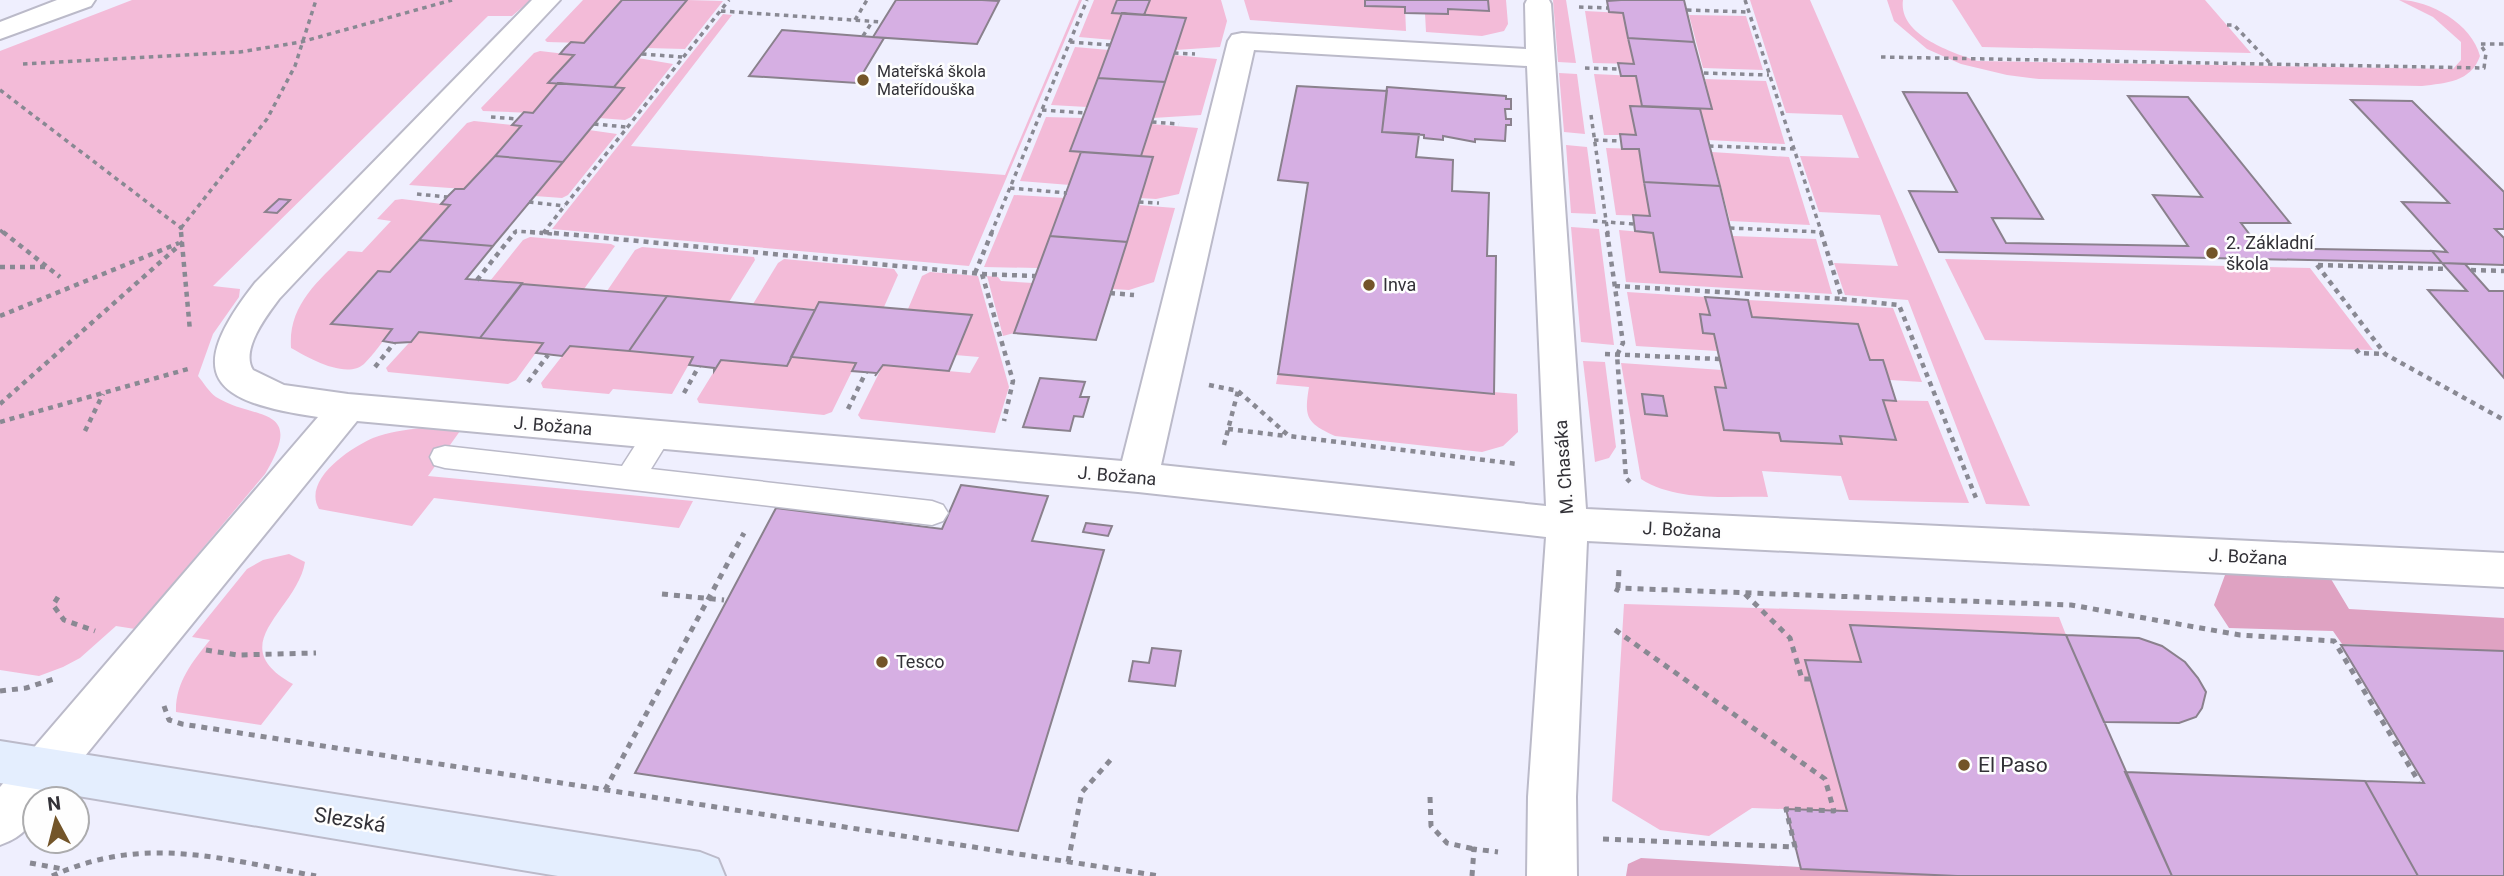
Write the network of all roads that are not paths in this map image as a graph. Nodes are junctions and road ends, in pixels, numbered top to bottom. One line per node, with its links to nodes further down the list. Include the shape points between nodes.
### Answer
1 (82, 0): 4 (street)
2 (547, 0): 6 (street, J. Božana, via 254,308 231,358 241,381 278,398)
3 (1556, 2): 5 (street, M. Chasáka)
4 (0, 31)
5 (1540, 58): 9 (street, via 1242,41); 12 (street, M. Chasáka)
6 (348, 407): 7 (street, J. Božana); 14 (street, via 152,642)
7 (657, 435): 9 (street, J. Božana); 10 (lane)
8 (445, 457): 10 (lane)
9 (1138, 477): 12 (street, J. Božana)
10 (630, 479): 11 (lane)
11 (932, 513)
12 (1567, 524): 13 (street, J. Božana); 17 (street, M. Chasáka)
13 (2504, 570)
14 (21, 766): 15 (street); 16 (main road, Slezská)
15 (0, 823)
16 (700, 876)
17 (1552, 876)

